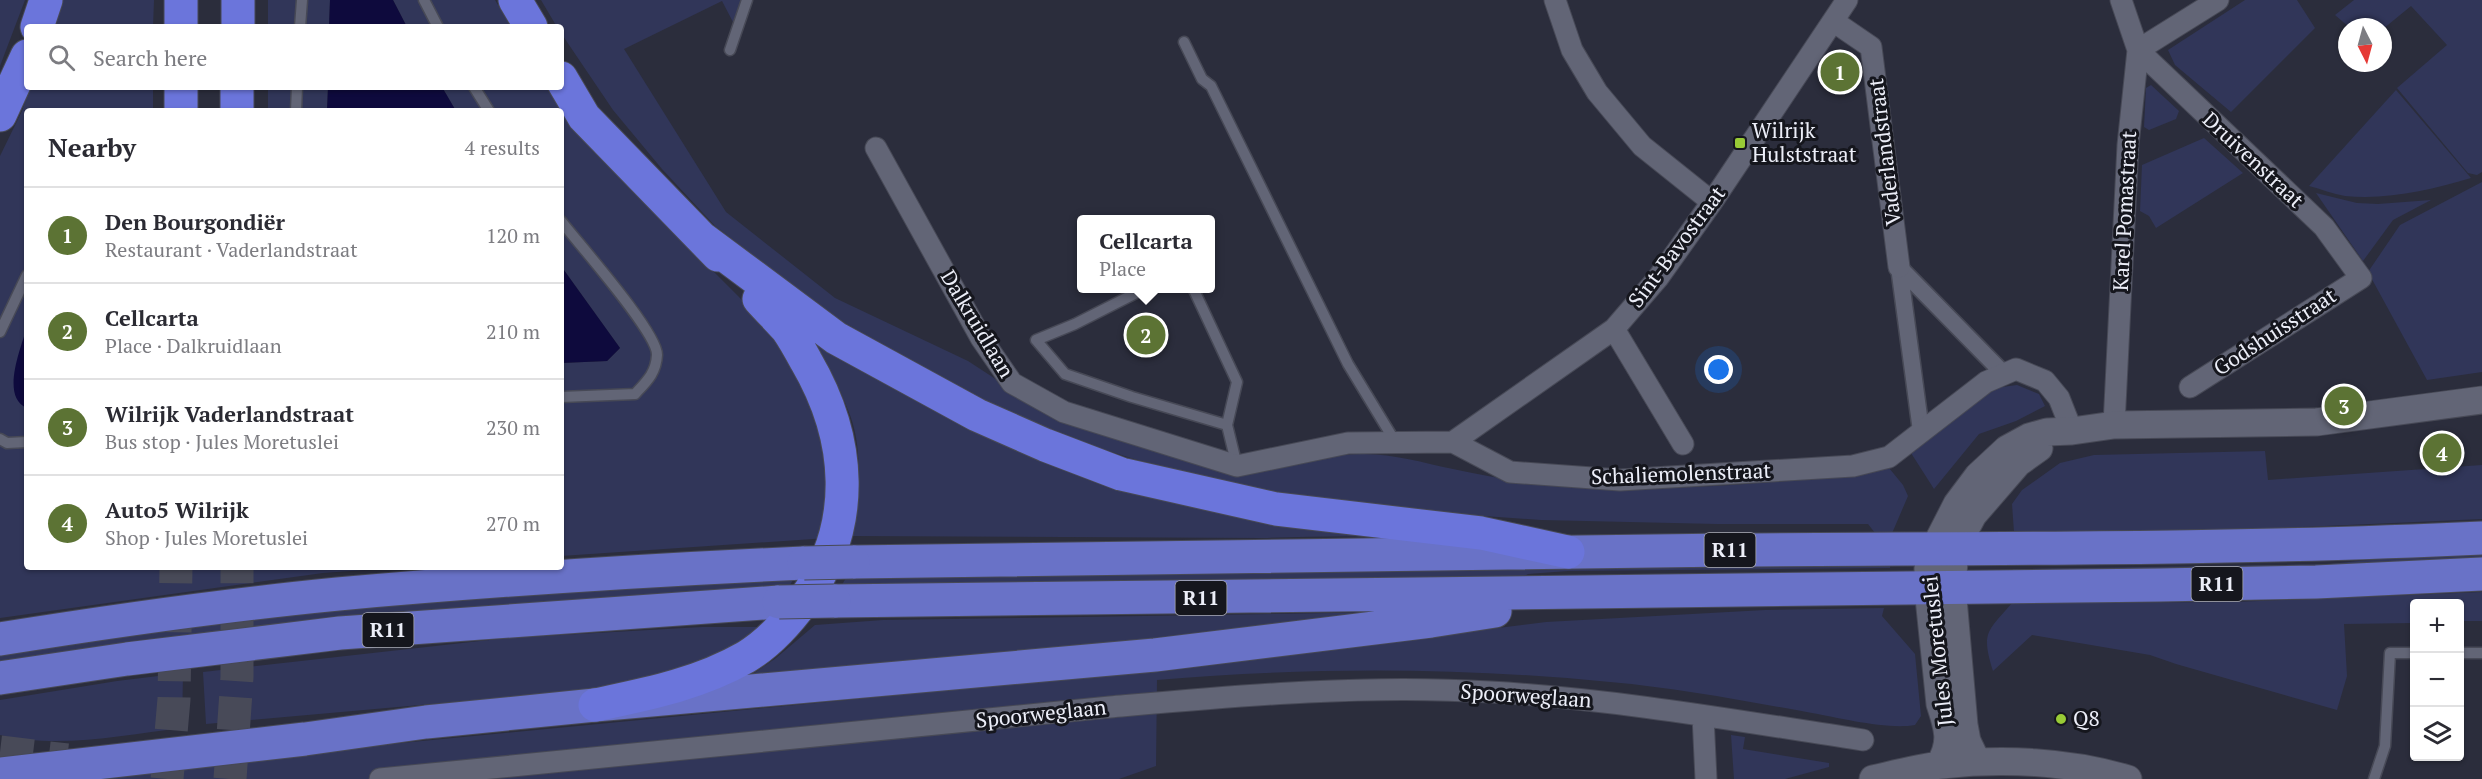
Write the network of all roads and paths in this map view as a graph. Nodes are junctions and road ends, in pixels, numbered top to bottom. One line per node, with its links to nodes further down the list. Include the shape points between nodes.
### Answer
1 (46, 0): 13 (highway)
2 (182, 0): 14 (highway)
3 (238, 0): 15 (highway)
4 (302, 0): 16 (lane)
5 (424, 0): 17 (lane)
6 (515, 0): 18 (highway)
7 (747, 0): 20 (lane)
8 (1555, 0): 34 (street, via 1572,50 1597,92 1642,146)
9 (1847, 0): 12 (street, Sint-Bavostraat)
10 (2121, 0): 21 (street, Karel Pomastraat)
11 (2218, 0): 21 (street)
12 (1833, 21): 34 (street, Sint-Bavostraat); 37 (street, Vaderlandstraat, via 1871,47)
13 (38, 24)
14 (181, 24)
15 (238, 24)
16 (300, 24)
17 (436, 24)
18 (529, 24)
19 (1185, 42): 55 (lane, via 1202,79 1211,86 1348,364)
20 (730, 50)
21 (2138, 50): 38 (street, Druivenstraat, via 2324,227); 49 (street, Karel Pomastraat, via 2128,145)
22 (24, 63): 32 (highway)
23 (564, 83): 36 (highway, via 584,117)
24 (181, 90): 28 (highway)
25 (237, 90): 29 (highway)
26 (297, 90): 30 (lane)
27 (476, 90): 31 (lane)
28 (180, 108)
29 (237, 108)
30 (296, 108)
31 (487, 108)
32 (0, 115)
33 (876, 148): 57 (street, Dalkruidlaan, via 981,338 1012,383 1064,411)
34 (1712, 202): 42 (street, Sint-Bavostraat, via 1658,278)
35 (564, 225): 46 (lane, via 646,328 657,352 653,374 635,394)
36 (703, 239): 60 (highway, via 836,338 977,415 1121,474 1276,509 1481,533); 69 (highway, via 788,330 819,384 842,455 843,491 838,526 830,557 814,586 790,619 748,656 714,674 665,690)
37 (1899, 267): 44 (street); 51 (street, Vaderlandstraat)
38 (2361, 278): 45 (street, Godshuisstraat)
39 (24, 281): 43 (lane)
40 (1136, 293): 48 (lane, via 1036,340 1065,374)
41 (1195, 293): 48 (lane, via 1237,382)
42 (1614, 329): 54 (street, Sint-Bavostraat); 56 (street, Schaliemolenstraat)
43 (0, 333)
44 (2004, 374): 50 (street, via 2016,369 2045,381 2059,398); 51 (street, Schaliemolenstraat, via 1986,382)
45 (2190, 387)
46 (564, 397)
47 (2482, 400): 49 (street, Jules Moretuslei, via 2318,422)
48 (1227, 425): 57 (lane)
49 (2114, 425): 50 (street, Jules Moretuslei)
50 (2072, 431): 59 (street, Jules Moretuslei, via 2029,436 2007,448 1957,504)
51 (1921, 432): 54 (street, Schaliemolenstraat, via 1889,457 1852,466 1620,480 1510,472)
52 (0, 439): 53 (lane, via 7,443)
53 (24, 442)
54 (1454, 442): 55 (street)
55 (1396, 444): 57 (street, via 1348,443)
56 (1683, 444)
57 (1237, 466)
58 (2482, 538): 59 (highway, R11, via 2329,545)
59 (1944, 549): 60 (highway, R11); 62 (street, Jules Moretuslei, via 1928,569)
60 (1568, 552): 64 (highway, R11, bridge, via 804,562 628,570 336,594 132,618)
61 (2482, 574): 62 (highway, R11, via 2292,582)
62 (1940, 587): 63 (highway, R11); 72 (street, Jules Moretuslei, via 1967,741); 73 (street, Jules Moretuslei, via 1940,704 1946,721 1948,751)
63 (1567, 593): 68 (highway, R11, bridge, via 779,602 340,633); 69 (highway, via 1506,609 1431,621 1155,655)
64 (0, 639)
65 (2410, 653): 79 (lane, via 2390,653 2385,746)
66 (2464, 653): 67 (lane)
67 (2482, 653)
68 (0, 678)
69 (595, 705): 74 (highway)
70 (1702, 716): 71 (street, Spoorweglaan); 75 (street, Spoorweglaan, via 1608,701 1488,692 1353,689 1132,705); 76 (street)
71 (1863, 740)
72 (1977, 762): 73 (street); 78 (street, via 2068,766)
73 (1939, 765): 77 (street)
74 (0, 774)
75 (380, 779)
76 (1706, 779)
77 (1873, 779)
78 (2128, 779)
79 (2374, 779)

